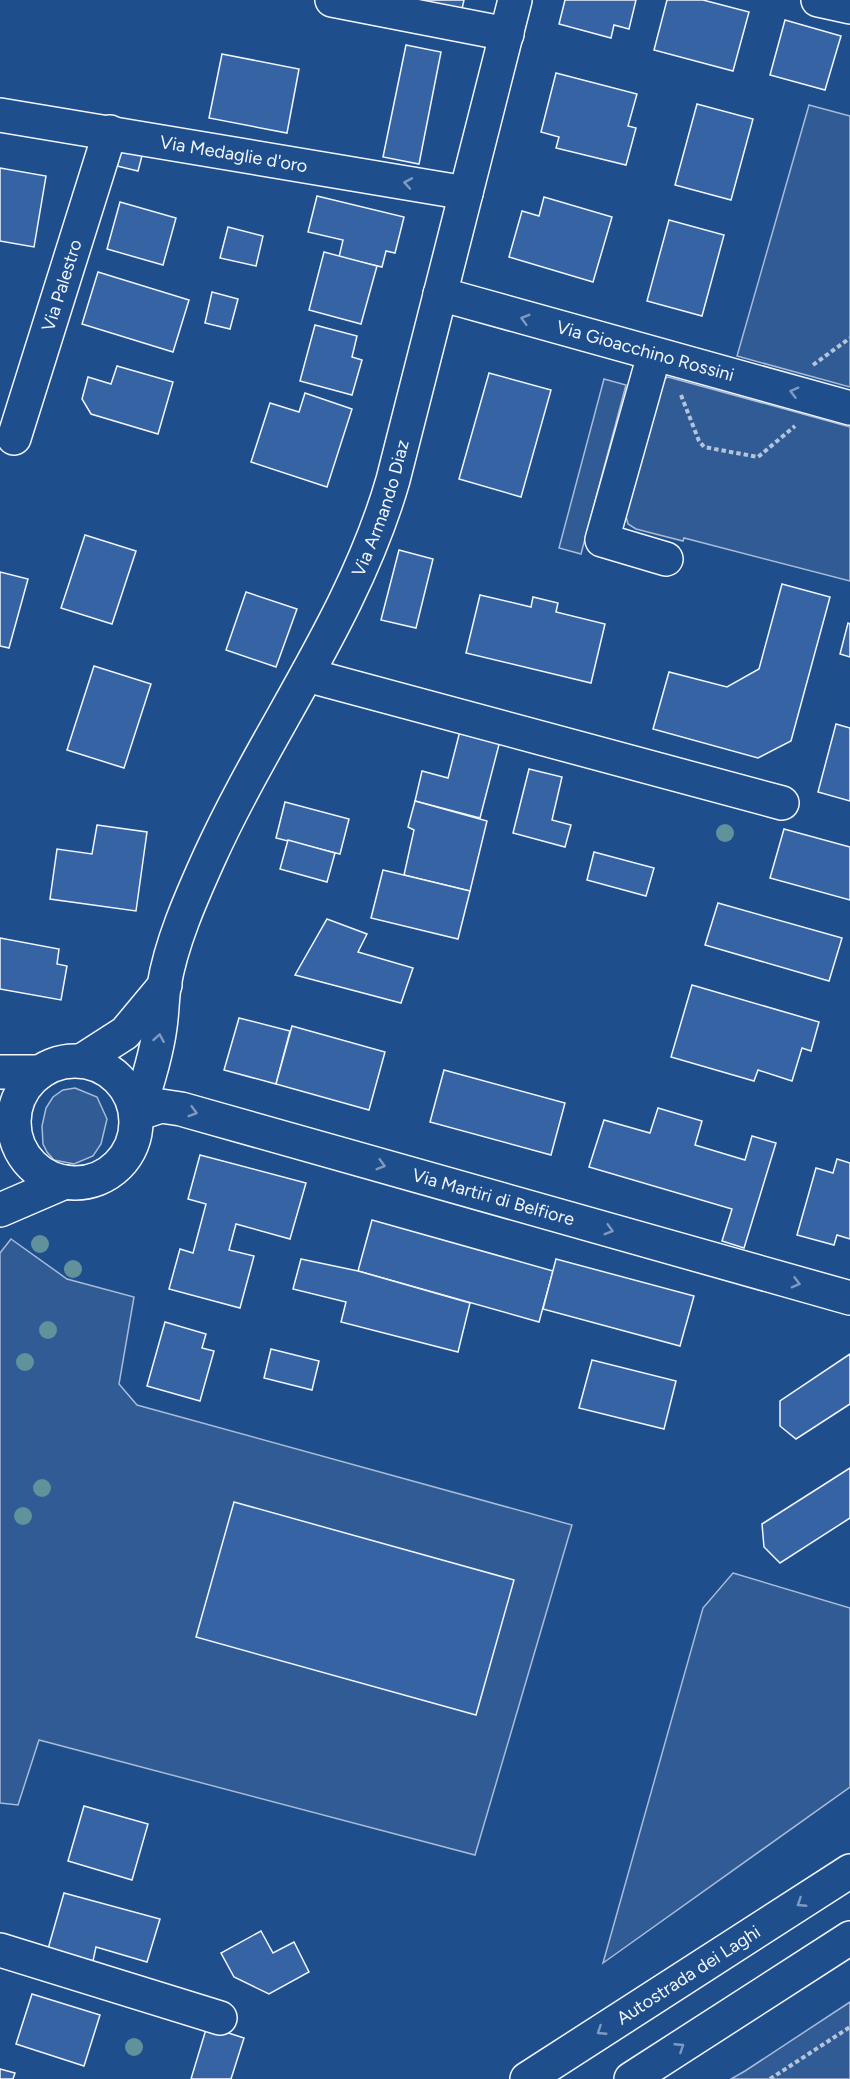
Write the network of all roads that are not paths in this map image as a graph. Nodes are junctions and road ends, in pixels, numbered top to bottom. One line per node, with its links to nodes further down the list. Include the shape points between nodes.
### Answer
1 (332, 0): 5 (main road)
2 (515, 0): 5 (main road, Via Armando Diaz)
3 (818, 0): 4 (main road)
4 (850, 8)
5 (507, 34): 8 (main road, Via Armando Diaz)
6 (0, 116): 7 (main road, Via Medaglie d'oro)
7 (110, 132): 8 (main road, Via Medaglie d'oro, one-way to 7); 12 (main road, Via Palestro)
8 (466, 193): 9 (main road, Via Armando Diaz)
9 (440, 294): 10 (main road, Via Gioacchino Rossini, one-way to 9); 14 (main road, Via Armando Diaz, via 375,538)
10 (654, 355): 11 (main road, Via Gioacchino Rossini, one-way to 10); 13 (main road, via 602,540)
11 (850, 408)
12 (14, 438)
13 (666, 559)
14 (307, 675): 15 (main road); 16 (main road, Via Armando Diaz, via 208,860 184,920)
15 (782, 803)
16 (165, 985): 17 (main road, Via Armando Diaz, via 125,1033); 20 (main road, Via Armando Diaz, one-way to 16, via 157,1049)
17 (83, 1060): 18 (main road, Via Armando Diaz, via 53,1064); 20 (main road, via 103,1066 119,1078 131,1095)
18 (40, 1071): 19 (main road, Via Armando Diaz); 21 (main road, via 19,1097)
19 (0, 1072)
20 (137, 1114): 23 (main road, Via Armando Diaz, via 131,1148 122,1162 99,1179); 25 (main road, Via Martiri di Belfiore, one-way to 25, via 160,1106 181,1109)
21 (7, 1125): 22 (main road); 23 (main road, Via Armando Diaz, via 26,1158 49,1178)
22 (0, 1166)
23 (65, 1182): 24 (main road, Via Armando Diaz)
24 (0, 1210)
25 (850, 1298)
26 (850, 1871): 30 (main road, Autostrada dei Laghi, one-way to 30)
27 (850, 1938): 31 (main road, one-way to 27)
28 (0, 1950): 29 (main road)
29 (220, 2018)
30 (527, 2079)
31 (631, 2079)

